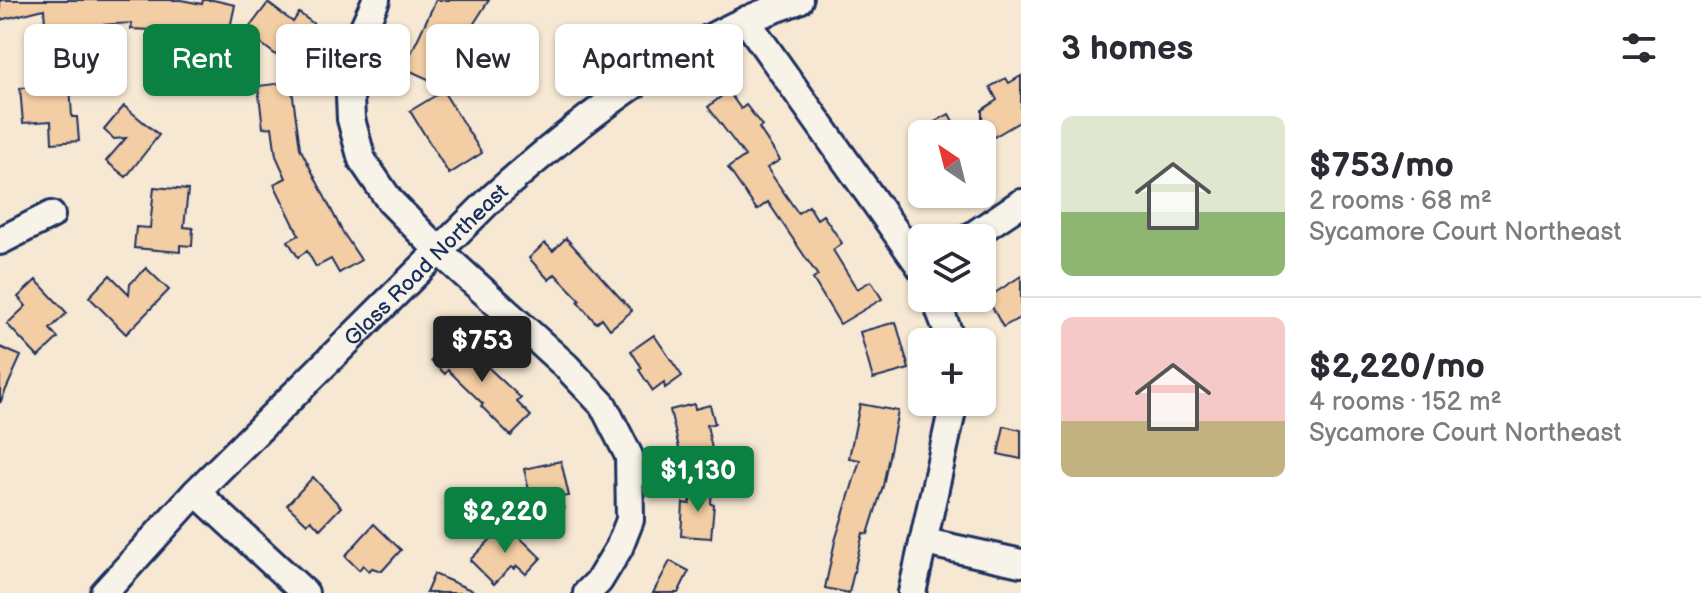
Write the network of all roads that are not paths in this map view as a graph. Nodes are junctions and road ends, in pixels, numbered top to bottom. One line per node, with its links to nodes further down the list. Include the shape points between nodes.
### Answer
1 (376, 0): 9 (street, via 349,76 351,119 362,160 390,201)
2 (799, 0): 3 (street, Glass Road Northeast)
3 (746, 20): 8 (street); 9 (street, Glass Road Northeast, via 621,95 543,152)
4 (1021, 203): 6 (street)
5 (51, 215): 7 (street)
6 (990, 224)
7 (0, 241)
8 (908, 249)
9 (439, 251): 11 (street, Glass Road Northeast); 16 (street, via 603,405 629,456 630,520 619,548)
10 (951, 416): 12 (street)
11 (196, 492): 14 (street, Glass Road Northeast); 15 (street)
12 (925, 542): 13 (street); 17 (street)
13 (1021, 563)
14 (104, 593)
15 (305, 593)
16 (587, 593)
17 (912, 593)

